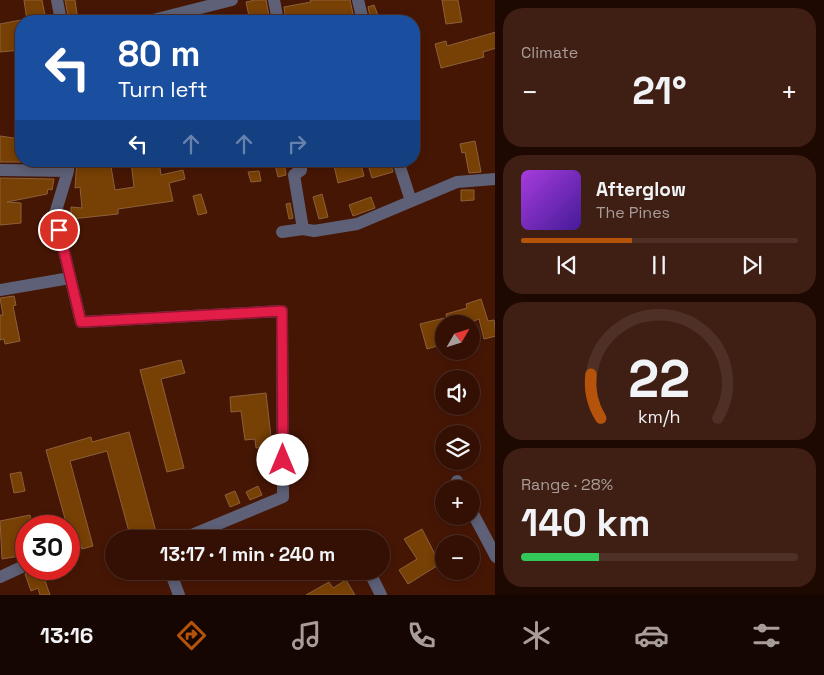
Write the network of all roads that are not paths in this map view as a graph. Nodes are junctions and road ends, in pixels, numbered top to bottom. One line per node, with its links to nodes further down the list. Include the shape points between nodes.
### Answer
1 (57, 0): 5 (street)
2 (232, 0): 6 (street)
3 (274, 0): 7 (street)
4 (358, 0): 8 (street)
5 (60, 15)
6 (173, 15)
7 (277, 15)
8 (362, 15)
9 (51, 167): 13 (street)
10 (68, 167): 18 (street, via 55,214)
11 (301, 167): 16 (street, via 294,175)
12 (400, 167): 15 (street)
13 (0, 170)
14 (495, 179): 15 (street, via 457,182)
15 (411, 200): 16 (street, via 358,224 314,231)
16 (303, 229): 17 (street)
17 (282, 232)
18 (70, 278): 19 (street); 21 (street, via 81,322 282,311 283,497)
19 (0, 290)
20 (479, 525): 22 (street)
21 (204, 530)
22 (495, 557)
23 (15, 570): 24 (street)
24 (0, 577)
25 (173, 580): 27 (street)
26 (374, 580): 28 (street)
27 (179, 595)
28 (381, 595)

